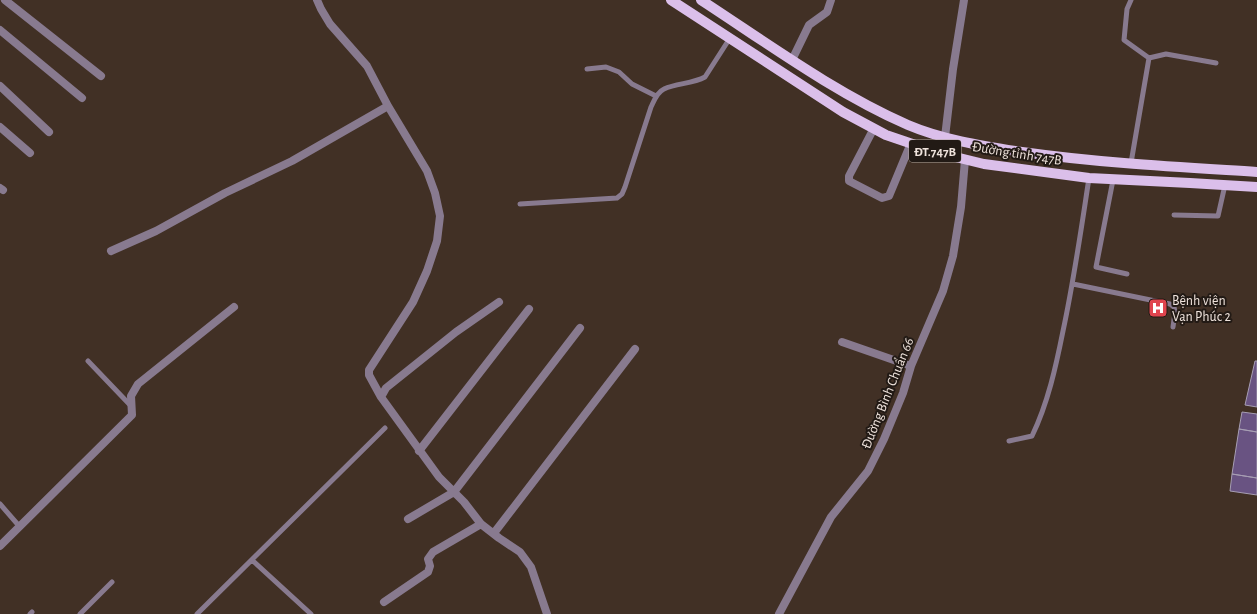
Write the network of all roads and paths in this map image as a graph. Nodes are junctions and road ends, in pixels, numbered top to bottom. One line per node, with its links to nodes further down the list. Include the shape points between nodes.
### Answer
1 (5, 0): 14 (street)
2 (317, 0): 18 (street, via 330,24 367,66)
3 (671, 0): 9 (main road, Đường tỉnh 747B / ĐT.747B)
4 (701, 0): 11 (main road, Đường tỉnh 747B / ĐT.747B)
5 (831, 0): 11 (street, via 827,12 809,25)
6 (964, 0): 22 (street)
7 (1131, 0): 10 (lane, via 1127,9 1124,40)
8 (0, 30): 17 (street)
9 (730, 38): 16 (lane, via 705,77 663,89); 20 (main road, Đường tỉnh 747B / ĐT.747B, via 843,112)
10 (1148, 58): 12 (lane, via 1166,54); 26 (lane)
11 (792, 60): 22 (main road, Đường tỉnh 747B / ĐT.747B, via 821,79 901,121)
12 (1216, 63)
13 (587, 69): 16 (lane, via 606,67 619,72 632,84)
14 (101, 76)
15 (0, 86): 21 (street)
16 (656, 96): 32 (lane, via 625,187 618,198)
17 (82, 98)
18 (388, 106): 34 (street, via 292,160 156,231); 46 (street, via 427,171 440,216 437,241 413,302 369,370 369,375)
19 (0, 127): 24 (street)
20 (874, 128): 23 (main road, Đường tỉnh 747B / ĐT.747B); 23 (street, via 849,176 849,181 882,198 889,196)
21 (49, 132)
22 (945, 137): 26 (main road, Đường tỉnh 747B / ĐT.747B, via 1067,158)
23 (910, 143): 25 (main road, Đường tỉnh 747B / ĐT.747B)
24 (30, 154)
25 (965, 160): 28 (main road, Đường tỉnh 747B / ĐT.747B); 45 (street, Đường Bình Chuẩn 66, via 953,256 943,291)
26 (1132, 163): 27 (main road, Đường tỉnh 747B / ĐT.747B)
27 (1257, 172)
28 (1089, 178): 29 (main road, Đường tỉnh 747B / ĐT.747B); 36 (lane)
29 (1113, 180): 30 (main road, Đường tỉnh 747B / ĐT.747B); 35 (lane, via 1096,267)
30 (1225, 185): 31 (main road, Đường tỉnh 747B / ĐT.747B); 33 (lane, via 1218,216)
31 (1257, 187)
32 (520, 204)
33 (1174, 215)
34 (111, 251)
35 (1128, 274)
36 (1073, 284): 40 (lane, via 1170,304 1175,312); 49 (lane, via 1056,368 1038,424 1032,436)
37 (499, 302): 46 (street, via 456,332 386,388)
38 (234, 307): 47 (street, via 138,384 131,396)
39 (529, 309): 50 (street)
40 (1173, 327)
41 (580, 328): 51 (street)
42 (842, 342): 45 (street)
43 (635, 349): 56 (street)
44 (88, 361): 47 (lane)
45 (912, 366): 65 (street, Đường Bình Chuẩn 66, via 887,433 868,471 830,517)
46 (381, 397): 50 (street)
47 (132, 407): 55 (street, via 132,415)
48 (385, 428): 58 (lane)
49 (1009, 441)
50 (419, 451): 51 (street)
51 (454, 492): 53 (street); 54 (street)
52 (0, 504): 55 (lane)
53 (408, 519)
54 (482, 524): 56 (street); 60 (street, via 433,552 428,559 428,572)
55 (20, 526): 57 (street)
56 (494, 533): 64 (street, via 520,552 532,567)
57 (0, 546)
58 (252, 560): 62 (lane); 63 (lane)
59 (112, 582): 61 (lane)
60 (384, 602)
61 (80, 614)
62 (197, 614)
63 (311, 614)
64 (547, 614)
65 (779, 614)

